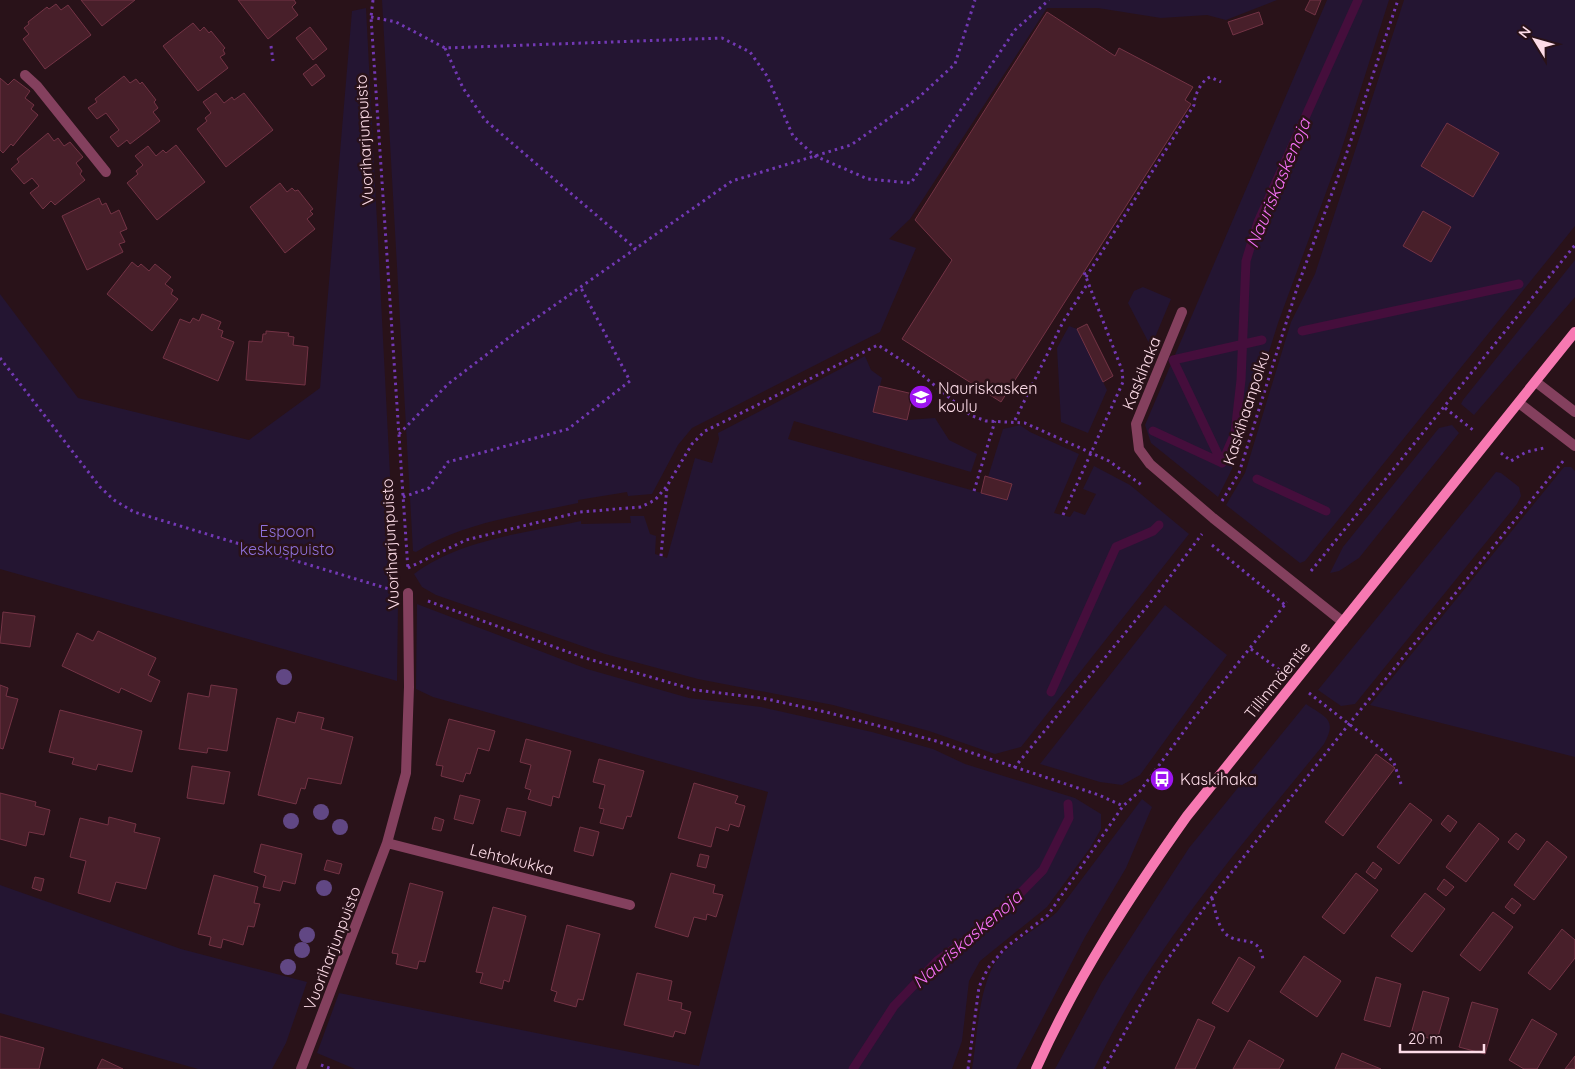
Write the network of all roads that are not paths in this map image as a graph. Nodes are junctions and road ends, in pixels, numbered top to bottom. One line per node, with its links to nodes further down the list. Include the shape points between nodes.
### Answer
1 (25, 75): 2 (street, via 38,86)
2 (106, 172)
3 (1182, 312): 10 (street, Kaskihaka, via 1141,408 1136,424 1139,449 1150,464 1213,518)
4 (1575, 332): 5 (street, Tillinmäentie)
5 (1536, 382): 6 (street, Tillinmäentie); 7 (street)
6 (1519, 403): 8 (street); 10 (street, Tillinmäentie)
7 (1575, 412)
8 (1575, 446)
9 (408, 593): 11 (street, Vuoriharjunpuisto, via 410,687 406,773)
10 (1343, 622): 14 (street, Tillinmäentie, via 1145,875 1070,1001)
11 (387, 843): 12 (street, Lehtokukka); 13 (street, Vuoriharjunpuisto)
12 (630, 905)
13 (301, 1069)
14 (1036, 1069)

